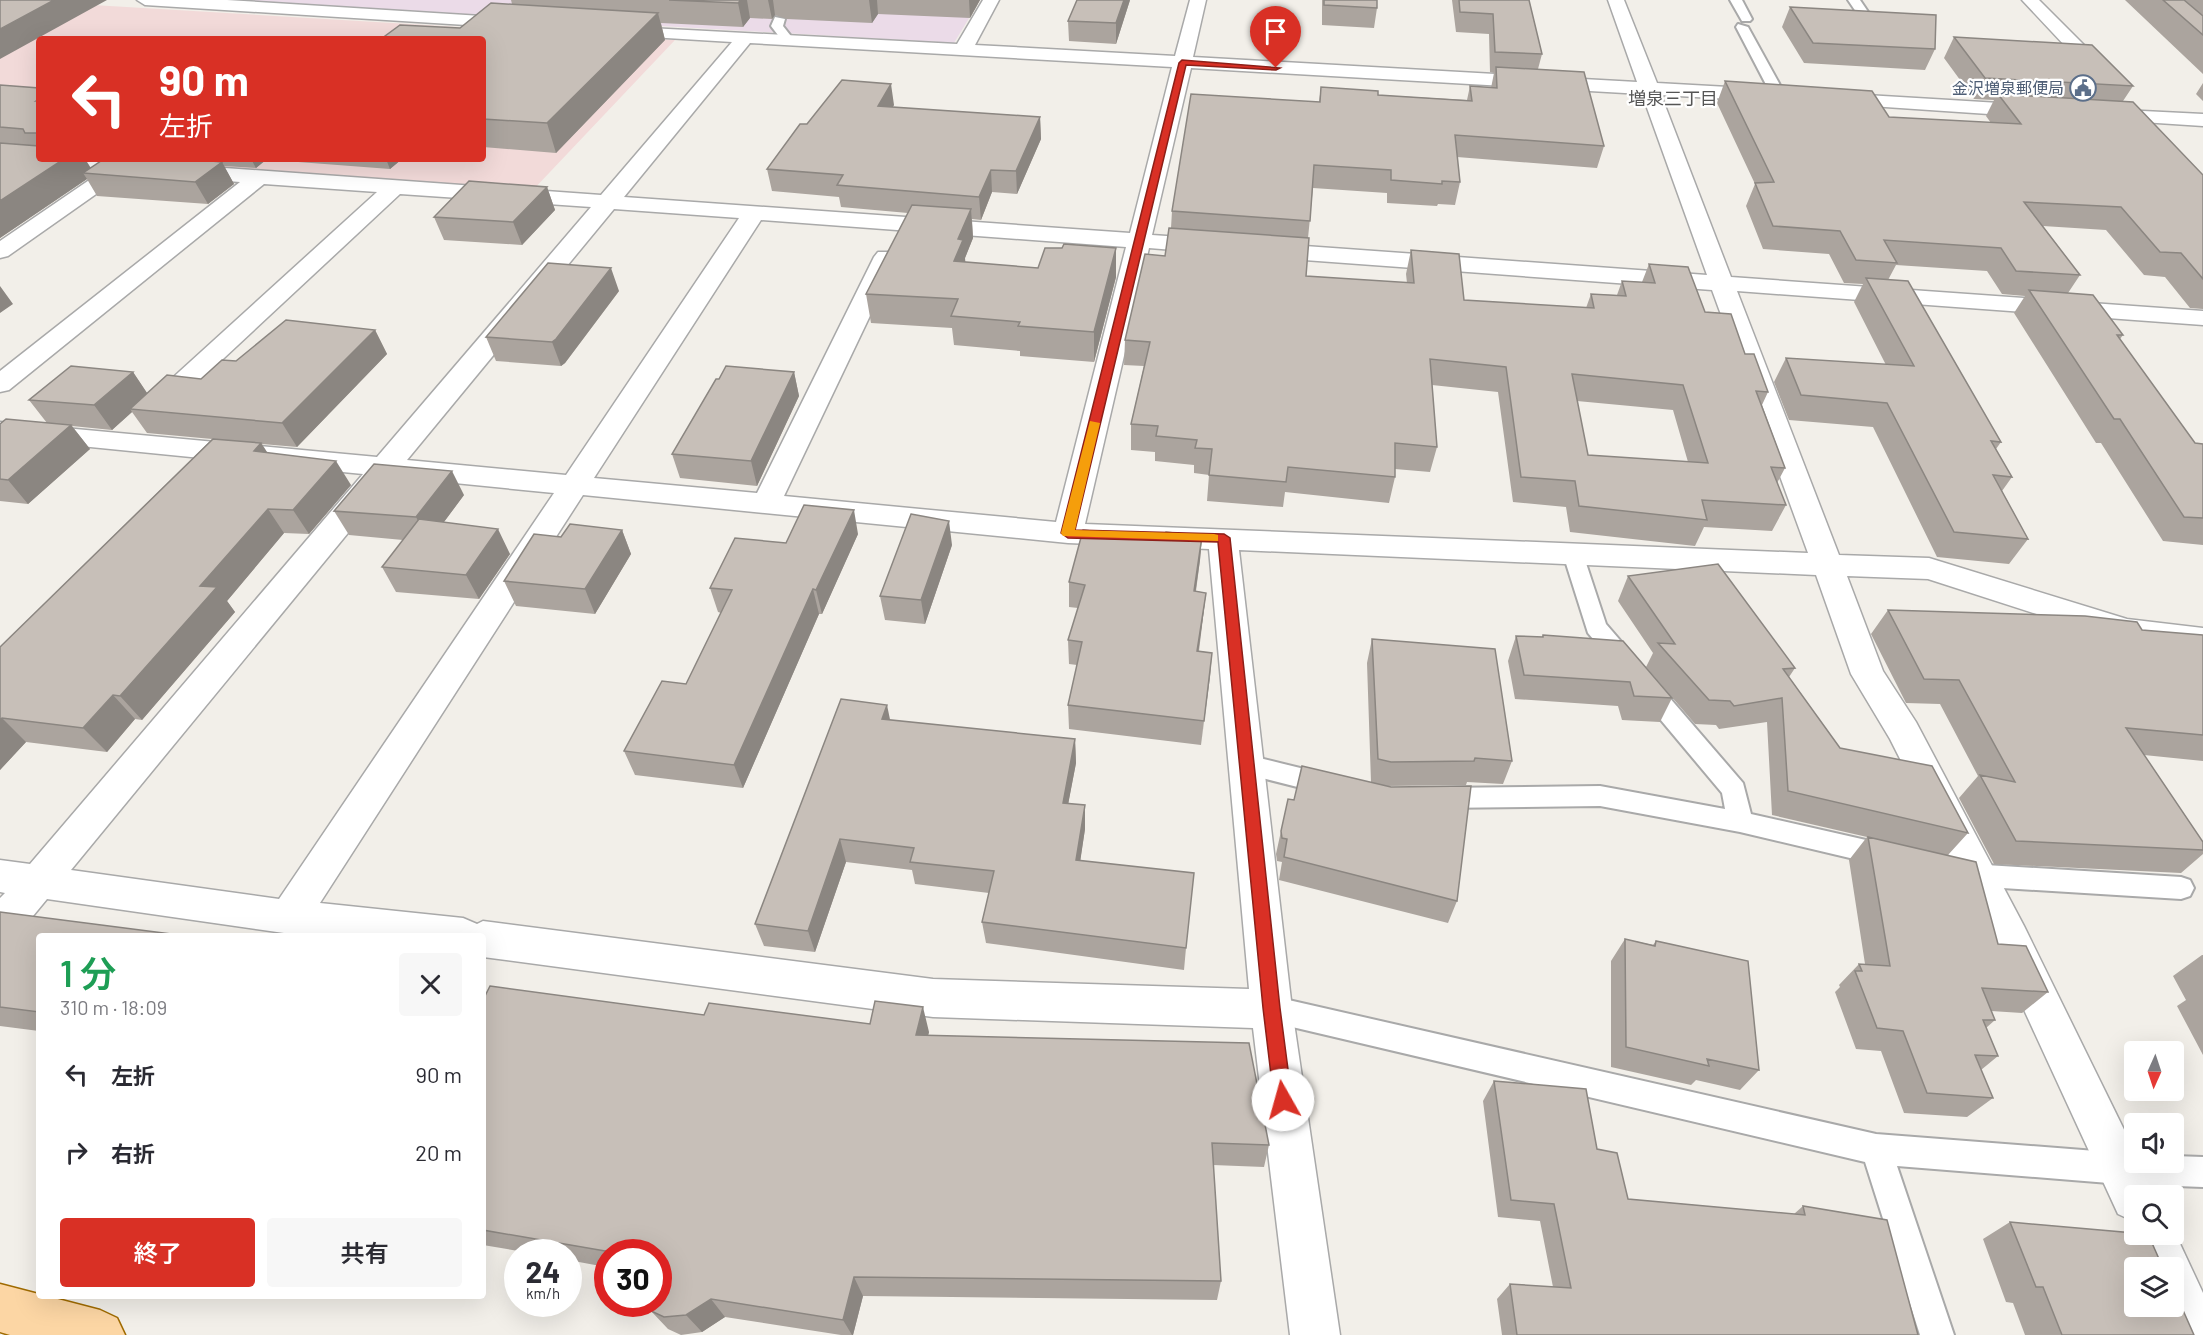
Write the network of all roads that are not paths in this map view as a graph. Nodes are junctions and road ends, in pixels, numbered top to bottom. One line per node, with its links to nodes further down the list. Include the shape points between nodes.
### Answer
1 (145, 0): 9 (street)
2 (992, 0): 14 (street)
3 (1198, 0): 15 (street)
4 (1616, 0): 16 (street)
5 (1736, 0): 17 (lane)
6 (1854, 0): 10 (lane)
7 (2030, 0): 20 (street)
8 (779, 19): 13 (lane, via 777,27)
9 (533, 24)
10 (1871, 25)
11 (604, 29): 12 (street)
12 (745, 38): 13 (street); 29 (street)
13 (788, 40): 14 (street)
14 (963, 50): 15 (street)
15 (1182, 63): 16 (street); 32 (street)
16 (1649, 89): 17 (street); 34 (street)
17 (1779, 96): 18 (street)
18 (2050, 112)
19 (2085, 114): 20 (street)
20 (2144, 117): 21 (street); 22 (street)
21 (2203, 120)
22 (2166, 140)
23 (0, 158): 24 (street)
24 (36, 161)
25 (54, 162): 26 (street)
26 (121, 167): 27 (street); 33 (street)
27 (259, 177): 28 (street); 36 (street)
28 (395, 187): 29 (street); 38 (street)
29 (609, 202): 30 (street); 39 (street)
30 (754, 213): 31 (street); 40 (street)
31 (902, 223): 32 (street); 41 (street)
32 (1139, 240): 34 (street); 42 (street)
33 (0, 251)
34 (1722, 284): 35 (street); 45 (street)
35 (2203, 318)
36 (0, 384)
37 (0, 430): 38 (street)
38 (120, 441): 39 (street)
39 (386, 467): 40 (street); 54 (street)
40 (572, 485): 41 (street); 56 (street)
41 (766, 504): 42 (street)
42 (1068, 533): 43 (street)
43 (1224, 538): 44 (street); 47 (street)
44 (1573, 554): 45 (street); 50 (lane, via 1596,627 1734,790)
45 (1827, 565): 46 (street, via 1929,569 2126,631); 52 (street, via 1868,674 1904,732)
46 (2203, 640)
47 (1246, 765): 48 (lane); 60 (street)
48 (1350, 790)
49 (1419, 798): 50 (lane, via 1600,796)
50 (1740, 822): 51 (lane)
51 (1911, 862)
52 (1962, 873): 55 (lane); 63 (street)
53 (0, 876): 54 (street)
54 (38, 881): 56 (street); 57 (street)
55 (2181, 888)
56 (289, 917): 58 (street)
57 (0, 927)
58 (436, 933)
59 (486, 939): 60 (street, via 933,998)
60 (1271, 1008): 61 (lane); 67 (street)
61 (1876, 1149): 63 (lane); 68 (lane)
62 (2203, 1172): 63 (lane)
63 (2128, 1184)
64 (2184, 1305): 69 (street)
65 (0, 1308): 66 (main road)
66 (100, 1335)
67 (1315, 1335)
68 (1937, 1335)
69 (2198, 1335)

